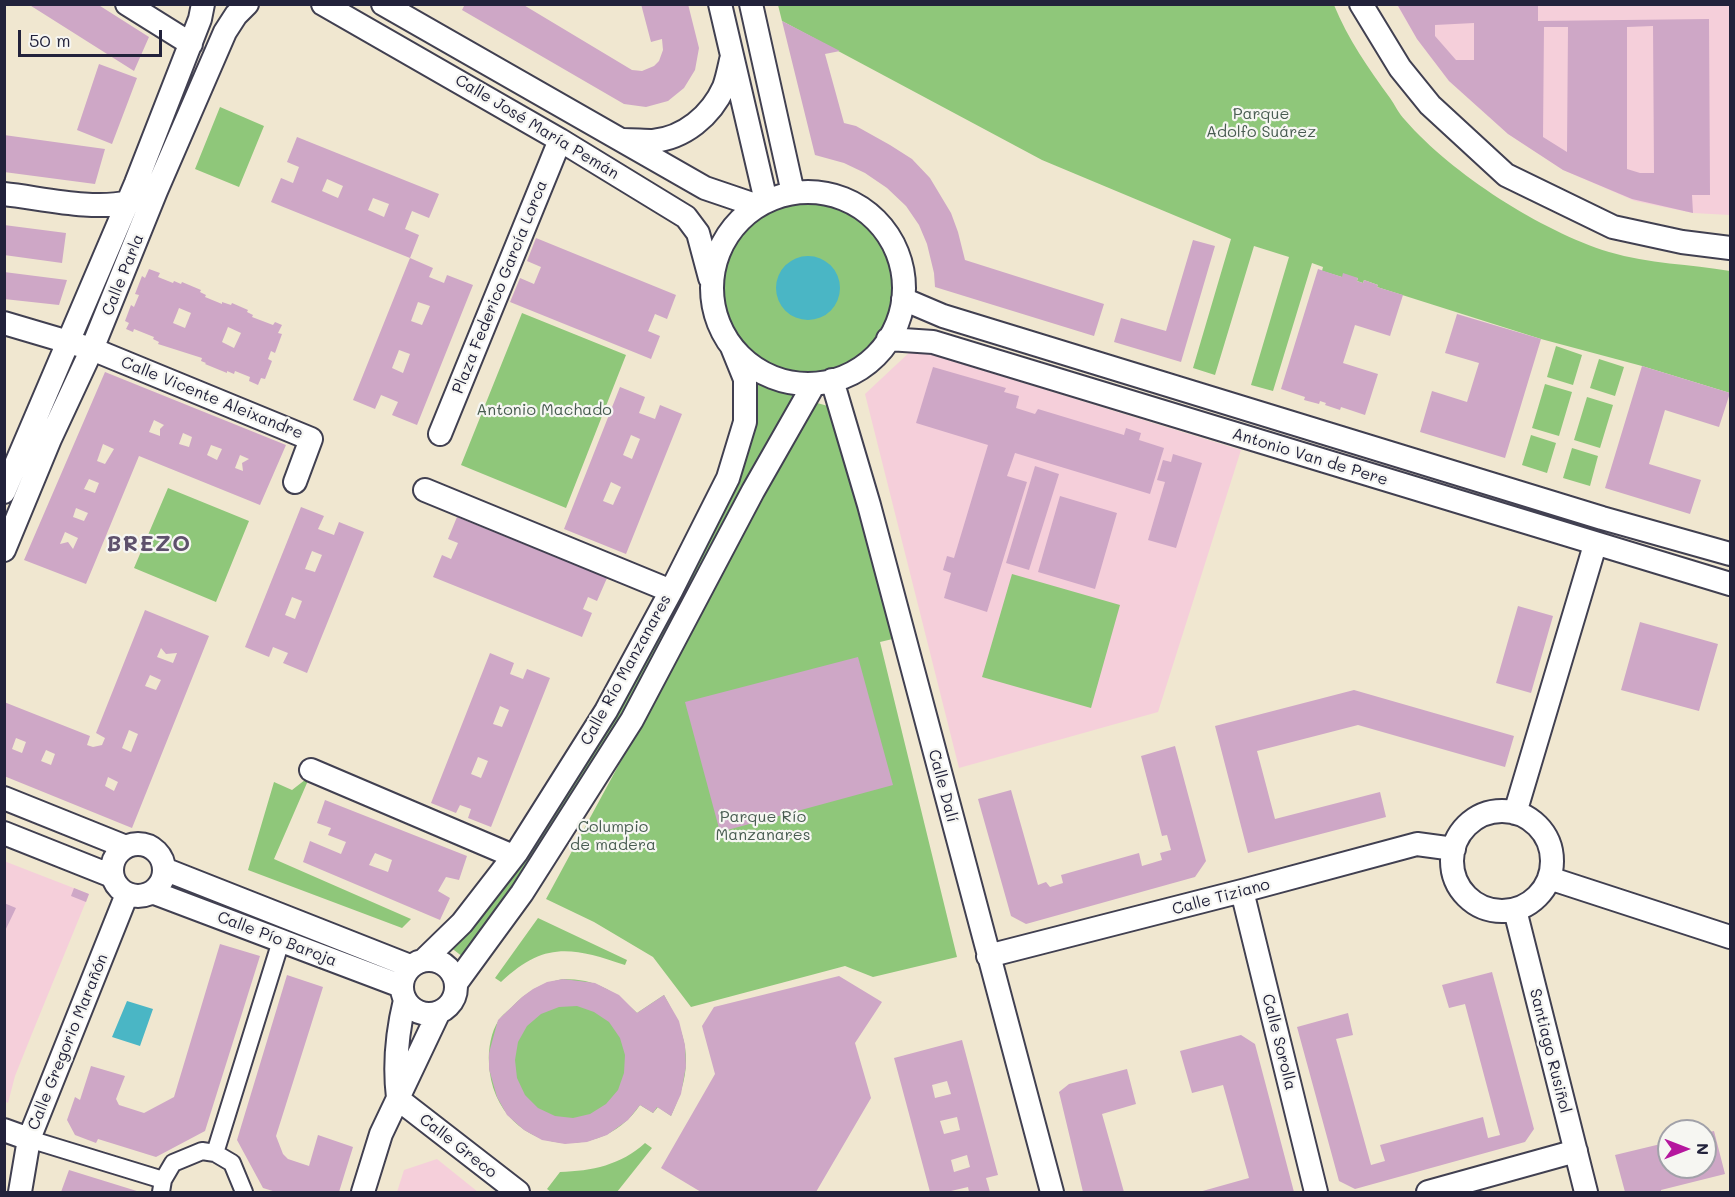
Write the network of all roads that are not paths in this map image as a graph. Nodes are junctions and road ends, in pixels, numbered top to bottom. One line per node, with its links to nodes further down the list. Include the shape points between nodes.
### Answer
1 (126, 4): 9 (street)
2 (203, 4): 9 (street, Calle Parla)
3 (247, 4): 24 (street, Calle Parla, via 225,32)
4 (323, 4): 11 (street, Calle José María Pemán)
5 (383, 4): 12 (street, Calle José María Pemán)
6 (720, 4): 10 (street)
7 (751, 4): 13 (street)
8 (1360, 4): 17 (street, via 1400,68 1430,105 1506,175 1613,227)
9 (191, 44): 15 (street, Calle Parla)
10 (732, 56): 12 (street, via 714,105 696,124 652,141); 16 (street)
11 (560, 140): 18 (street, Calle José María Pemán, via 686,217 698,233); 26 (street, Plaza Federico García Lorca)
12 (620, 140): 16 (street, Calle José María Pemán, via 705,188)
13 (793, 193): 16 (street); 19 (street, via 820,192 843,198 876,220 897,252)
14 (4, 194): 15 (street, via 113,206)
15 (128, 202): 22 (street, Calle Parla)
16 (762, 204): 18 (street, via 746,214 728,234 718,254)
17 (1731, 248)
18 (712, 284): 23 (street, via 719,324)
19 (903, 299): 21 (street); 33 (street, Antonio Van de Pere, via 943,316)
20 (4, 323): 22 (street, Calle Vicente Aleixandre)
21 (888, 339): 25 (street, via 870,360 850,374); 31 (street, Antonio Van de Pere, via 933,342)
22 (69, 342): 24 (street, Calle Vicente Aleixandre); 27 (street, Calle Parla)
23 (732, 347): 25 (street, via 767,375 789,382); 35 (street, Calle Río Manzanares, via 746,379 745,422 728,478)
24 (92, 349): 28 (street, Calle Vicente Aleixandre, via 311,439); 32 (street, Calle Parla)
25 (823, 382): 52 (street, Calle Dalí, via 869,505); 54 (street, Calle Río Manzanares, via 753,490 632,720 522,893)
26 (440, 434)
27 (12, 453): 30 (street, Calle Parla)
28 (295, 482)
29 (425, 490): 35 (street)
30 (4, 492)
31 (1595, 545): 34 (street, Antonio Van de Pere); 38 (street)
32 (4, 550)
33 (1731, 554)
34 (1731, 584)
35 (671, 591): 42 (street, Calle Río Manzanares, via 606,711)
36 (310, 770): 42 (street)
37 (4, 798): 40 (street)
38 (1515, 813): 41 (street, via 1496,811 1480,816 1467,825); 45 (street, via 1529,818 1542,830 1553,861)
39 (4, 833): 44 (street)
40 (126, 847): 43 (street, via 148,846 160,855); 44 (street, via 114,859)
41 (1454, 849): 46 (street, Calle Tiziano, via 1417,844); 49 (street, via 1453,870 1469,898 1498,911)
42 (513, 856): 53 (street, Calle Río Manzanares, via 462,923)
43 (164, 868): 47 (street, via 162,882); 53 (street, Calle Pío Baroja)
44 (112, 876): 48 (street)
45 (1550, 878): 49 (street, via 1530,903); 50 (street)
46 (1242, 891): 52 (street, Calle Tiziano); 67 (street, Calle Sorolla)
47 (152, 892): 48 (street, via 144,896); 51 (street, Calle Pío Baroja)
48 (127, 894): 58 (street, Calle Gregorio Marañón)
49 (1515, 910): 59 (street, Santiago Rusiñol)
50 (1731, 937)
51 (281, 941): 53 (street, Calle Pío Baroja); 60 (street)
52 (988, 956): 66 (street, Calle Dalí)
53 (410, 978): 54 (street, via 439,961 451,969); 55 (street, via 419,1013); 56 (street, via 400,1022)
54 (457, 982): 55 (street, via 453,1001)
55 (438, 1014): 56 (street)
56 (398, 1099): 64 (street, via 381,1134); 65 (street, Calle Greco)
57 (4, 1130): 58 (street)
58 (29, 1139): 61 (street); 62 (street, Calle Gregorio Marañón)
59 (1576, 1151): 68 (street); 69 (street, Santiago Rusiñol)
60 (215, 1153): 61 (street, via 202,1151 173,1163); 63 (street, via 232,1163)
61 (162, 1186)
62 (20, 1192)
63 (244, 1192)
64 (363, 1192)
65 (518, 1192)
66 (1052, 1192)
67 (1316, 1192)
68 (1428, 1192)
69 (1586, 1192)

